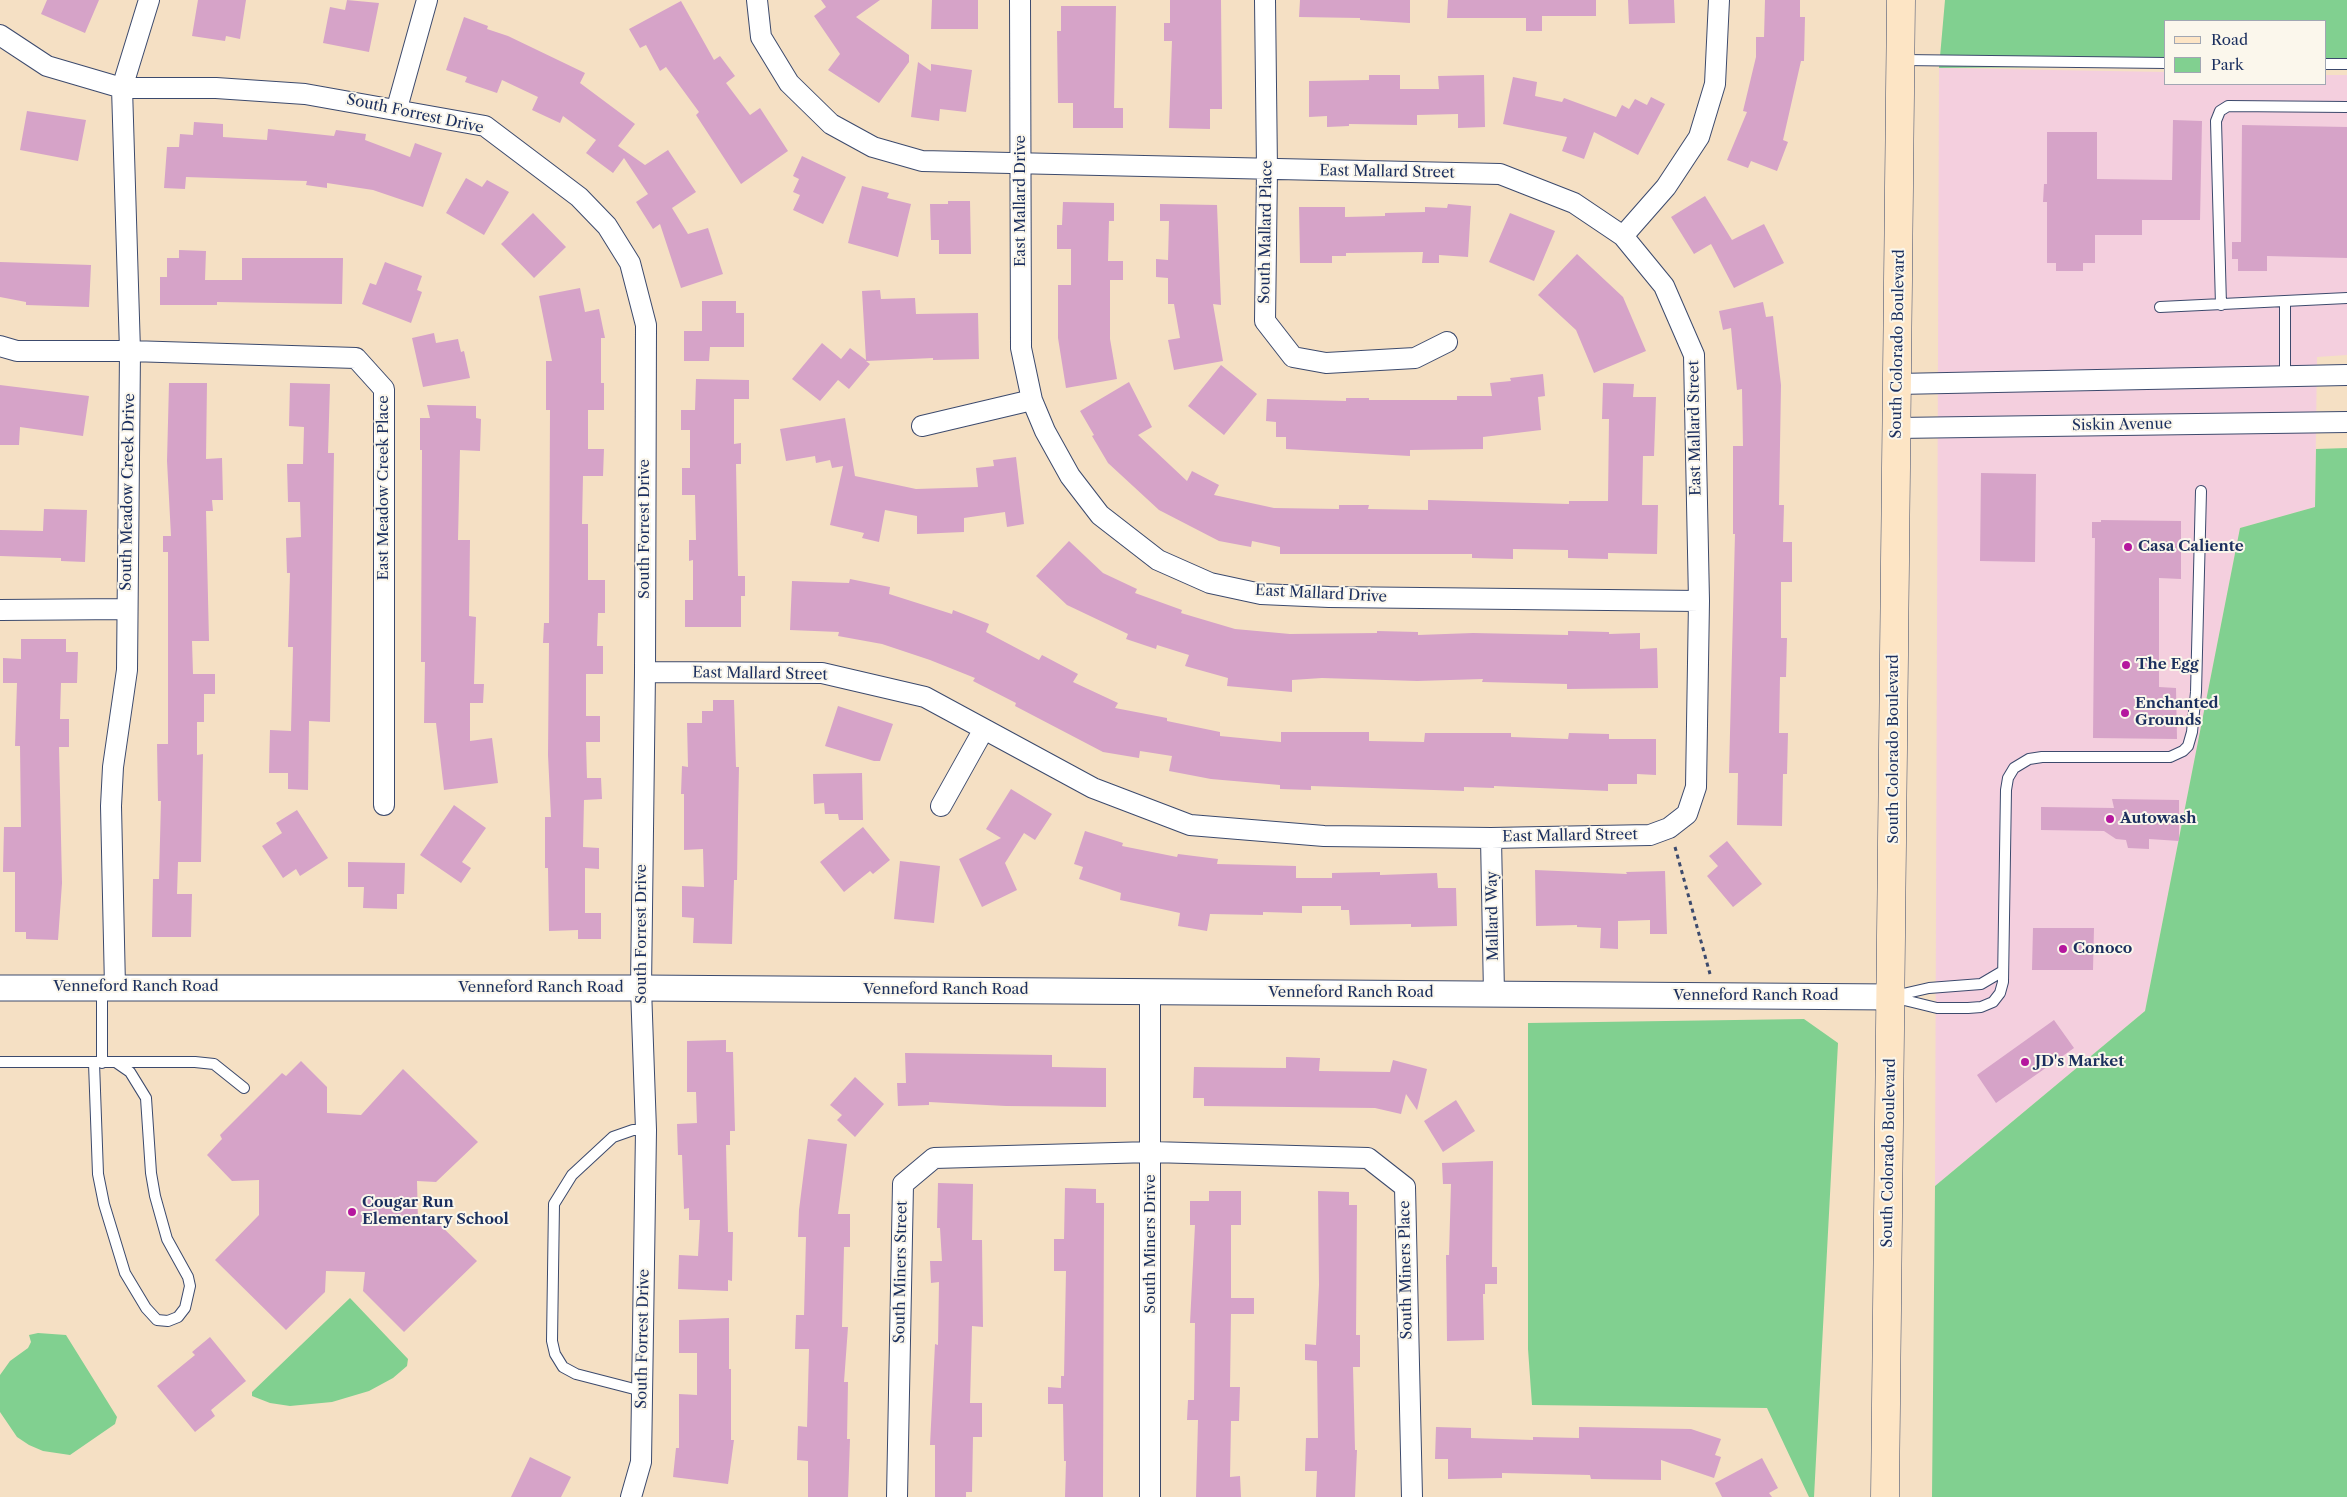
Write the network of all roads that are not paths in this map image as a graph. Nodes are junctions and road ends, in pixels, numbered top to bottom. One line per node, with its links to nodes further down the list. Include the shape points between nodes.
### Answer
1 (149, 0): 13 (street, South Meadow Creek Drive)
2 (427, 0): 15 (street)
3 (757, 0): 16 (street, East Mallard Street, via 761,37 789,83 831,124 873,148 922,162)
4 (1020, 0): 16 (street, East Mallard Drive)
5 (1265, 0): 17 (street, South Mallard Place)
6 (1719, 0): 18 (street, via 1715,84 1699,137 1666,187)
7 (1901, 0): 9 (main road, South Colorado Boulevard)
8 (0, 35): 13 (street, South Forrest Drive, via 47,66)
9 (1901, 60): 10 (lane); 28 (main road, South Colorado Boulevard)
10 (2164, 63)
11 (2327, 64): 12 (lane)
12 (2347, 64)
13 (122, 88): 15 (street, South Forrest Drive, via 216,88 305,94); 25 (street, South Meadow Creek Drive)
14 (2347, 107): 21 (lane, via 2228,106 2220,111 2216,120)
15 (396, 108): 37 (street, South Forrest Drive, via 485,126 579,197 607,226 630,263 646,325)
16 (1022, 164): 17 (street, East Mallard Street); 29 (street, East Mallard Drive, via 1021,348)
17 (1267, 169): 18 (street, East Mallard Street, via 1500,174 1574,204); 23 (street, South Mallard Place, via 1265,321 1293,357 1326,363 1415,358)
18 (1622, 236): 34 (street, East Mallard Street, via 1664,286 1694,355)
19 (2347, 298): 20 (lane)
20 (2285, 301): 21 (lane); 27 (lane)
21 (2221, 305): 22 (lane)
22 (2160, 307)
23 (1446, 342)
24 (0, 346): 25 (street, East Meadow Creek Place, via 17,351)
25 (130, 351): 35 (street, South Meadow Creek Drive); 39 (street, East Meadow Creek Place, via 356,358 384,389)
26 (2347, 375): 27 (street)
27 (2285, 376): 28 (street)
28 (1897, 384): 32 (main road, South Colorado Boulevard)
29 (1032, 400): 31 (street); 34 (street, East Mallard Drive, via 1070,476 1100,515 1158,560 1210,584 1261,594 1329,597)
30 (2347, 422): 32 (street, Siskin Avenue)
31 (922, 426)
32 (1896, 428): 48 (main road, South Colorado Boulevard)
33 (2201, 491): 42 (lane, via 2196,692 2191,739 2183,751 2170,756 2042,757 2029,759 2014,768 2006,790)
34 (1699, 601): 41 (street, East Mallard Street, via 1696,787 1687,814 1669,828 1650,835)
35 (127, 609): 36 (street); 43 (street, South Meadow Creek Drive, via 127,670 111,806)
36 (0, 610)
37 (645, 672): 38 (street, East Mallard Street, via 822,672 925,697); 45 (street, South Forrest Drive)
38 (984, 728): 40 (street); 41 (street, East Mallard Street, via 1094,788 1190,825 1324,836)
39 (384, 805)
40 (942, 806)
41 (1492, 838): 47 (street, Mallard Way)
42 (2003, 971): 48 (lane, via 1981,984 1929,988); 48 (lane, via 1997,998 1981,1007 1942,1009)
43 (109, 987): 44 (street, Venneford Ranch Road); 45 (street, Venneford Ranch Road); 50 (lane)
44 (0, 988)
45 (641, 988): 46 (street, Venneford Ranch Road); 53 (street, South Forrest Drive)
46 (1150, 992): 47 (street, Venneford Ranch Road); 54 (street, South Miners Drive)
47 (1494, 994): 48 (street, Venneford Ranch Road)
48 (1892, 996): 60 (main road, South Colorado Boulevard)
49 (0, 1062): 50 (lane)
50 (98, 1063): 51 (lane); 51 (lane, via 98,1174 104,1204 125,1273 146,1308 157,1320 168,1321 178,1317 185,1308 190,1286 167,1239 155,1196 146,1098 130,1072)
51 (117, 1063): 52 (lane, via 214,1064)
52 (244, 1088)
53 (646, 1130): 55 (street, South Forrest Drive); 55 (lane, via 632,1130 613,1136 572,1175 554,1204 552,1341 555,1354 563,1367 576,1374)
54 (1151, 1152): 57 (street, South Miners Street, via 934,1158 903,1184); 58 (street, South Miners Drive); 59 (street, South Miners Place, via 1368,1158 1404,1187)
55 (642, 1391): 56 (street, South Forrest Drive, via 641,1462)
56 (631, 1497)
57 (897, 1497)
58 (1150, 1497)
59 (1412, 1497)
60 (1885, 1497)

